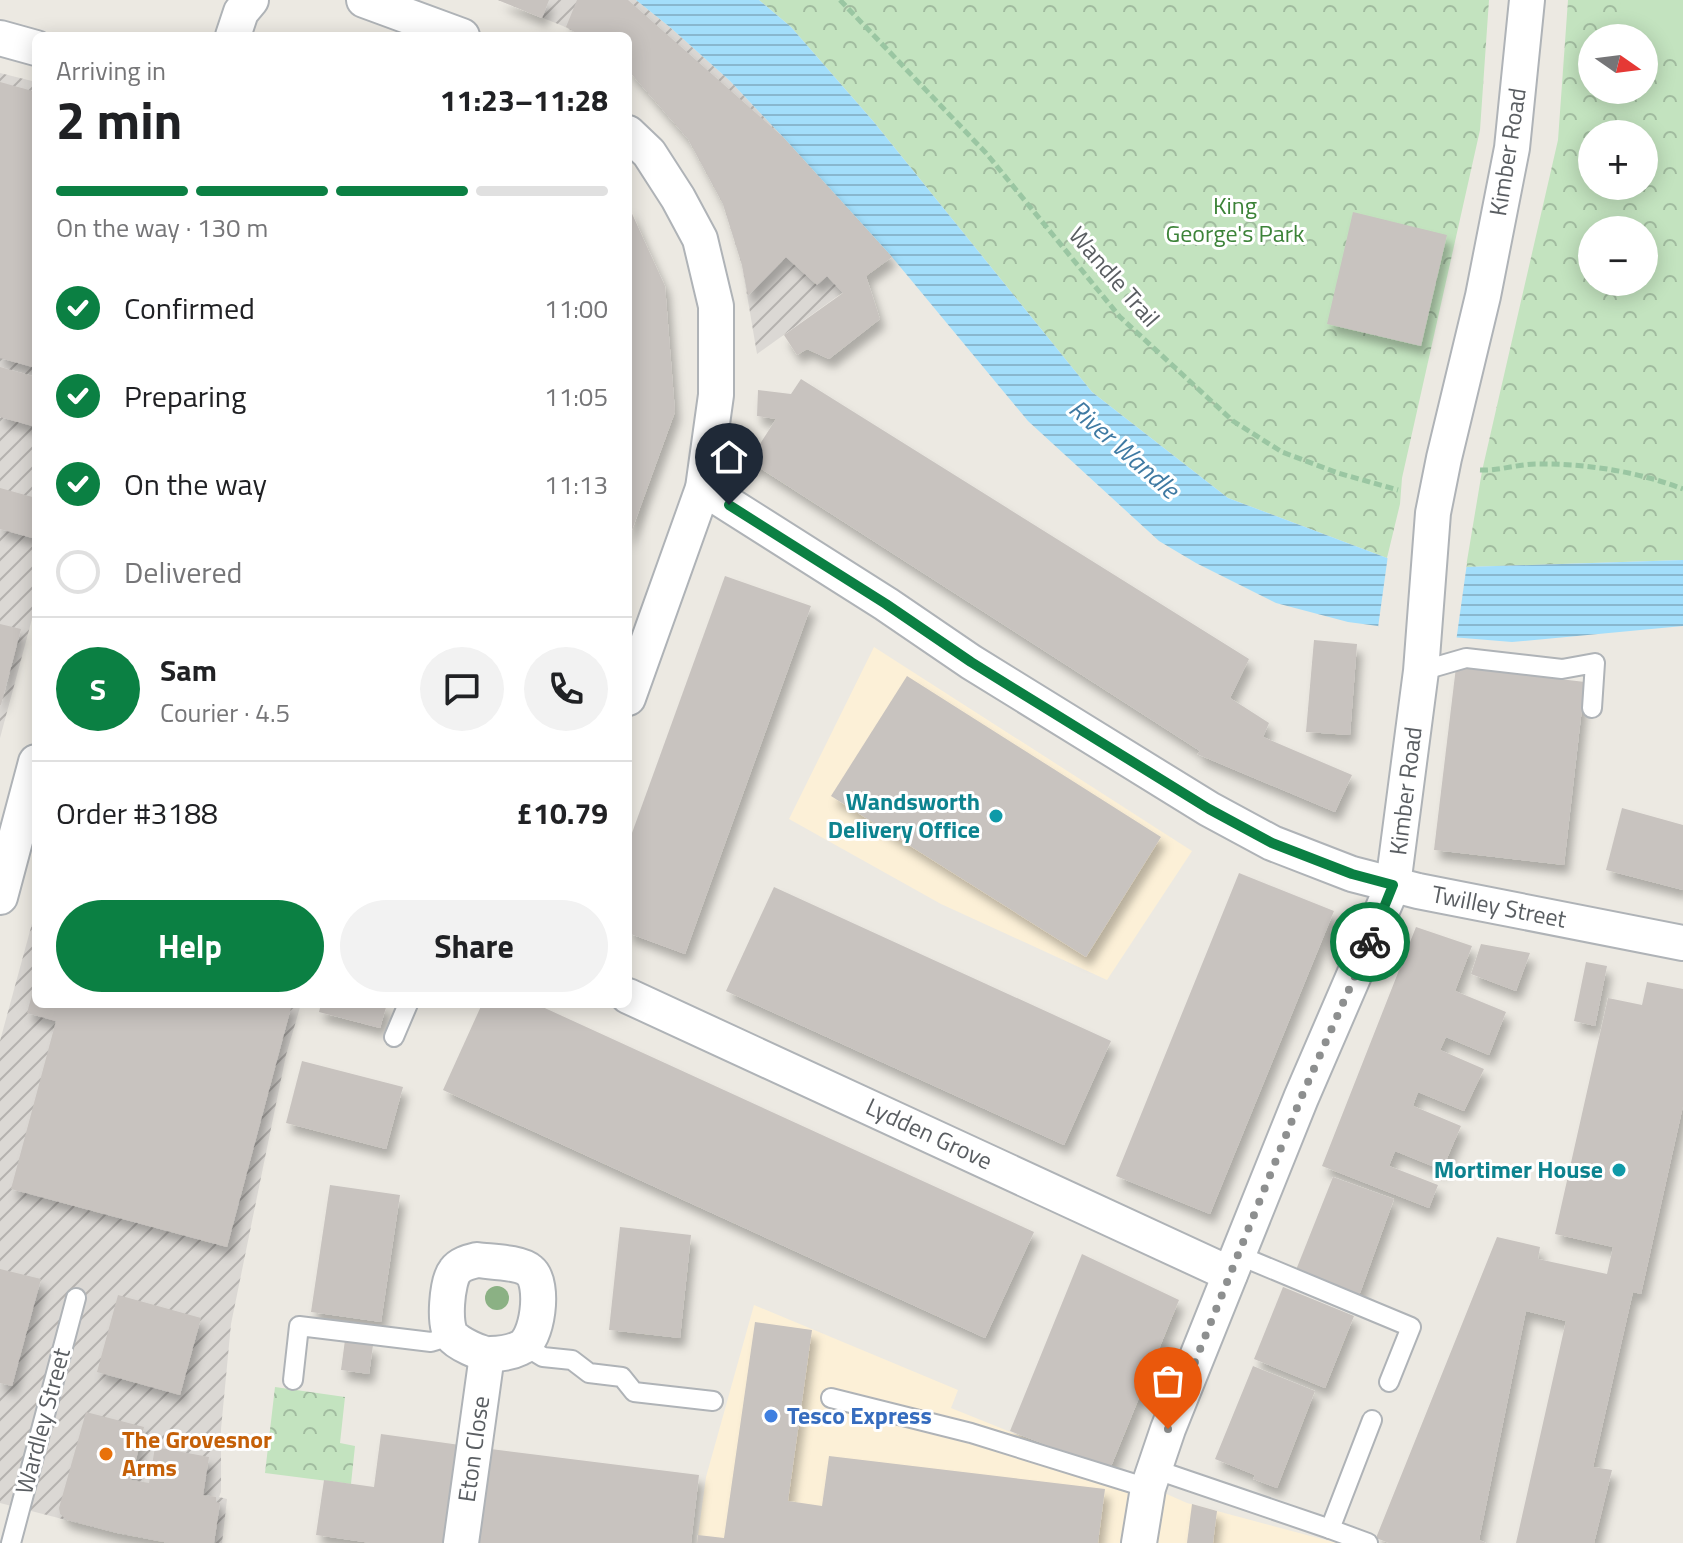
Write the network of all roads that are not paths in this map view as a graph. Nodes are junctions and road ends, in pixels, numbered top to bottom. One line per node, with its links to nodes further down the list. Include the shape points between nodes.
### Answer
1 (251, 0): 4 (street)
2 (364, 0): 5 (street)
3 (1527, 0): 10 (street, Kimber Road, via 1512,148 1433,513)
4 (234, 32)
5 (451, 32)
6 (0, 38): 7 (street)
7 (32, 47)
8 (632, 137): 9 (street, via 649,153 700,239 716,306 716,395)
9 (703, 488): 11 (street); 14 (street, Twilley Street, via 1209,809 1272,843)
10 (1422, 659): 12 (lane, via 1466,658 1562,669 1595,663); 14 (street, Kimber Road)
11 (632, 687)
12 (1592, 708)
13 (32, 777): 15 (street)
14 (1393, 885): 16 (street, Twilley Street); 20 (street, Kimber Road)
15 (0, 897)
16 (1683, 943)
17 (632, 998): 20 (street, Lydden Grove)
18 (406, 1008): 19 (lane)
19 (394, 1037)
20 (1234, 1264): 26 (lane, via 1411,1327); 30 (street, Kimber Road)
21 (76, 1298): 32 (lane, Wardley Street)
22 (451, 1336): 23 (street, via 446,1319 451,1278 461,1265 477,1260 522,1266 535,1276 539,1293 531,1339); 24 (street); 25 (lane, via 431,1342 299,1326)
23 (525, 1346): 24 (street); 28 (lane, via 543,1357 572,1360 589,1373 622,1377 634,1392)
24 (487, 1355): 33 (street, Eton Close)
25 (293, 1380)
26 (1389, 1382)
27 (831, 1398): 30 (lane)
28 (713, 1401)
29 (1372, 1420): 31 (lane)
30 (1151, 1478): 31 (lane); 34 (street, Kimber Road)
31 (1330, 1529): 35 (lane)
32 (11, 1543)
33 (461, 1543)
34 (1139, 1543)
35 (1368, 1543)

